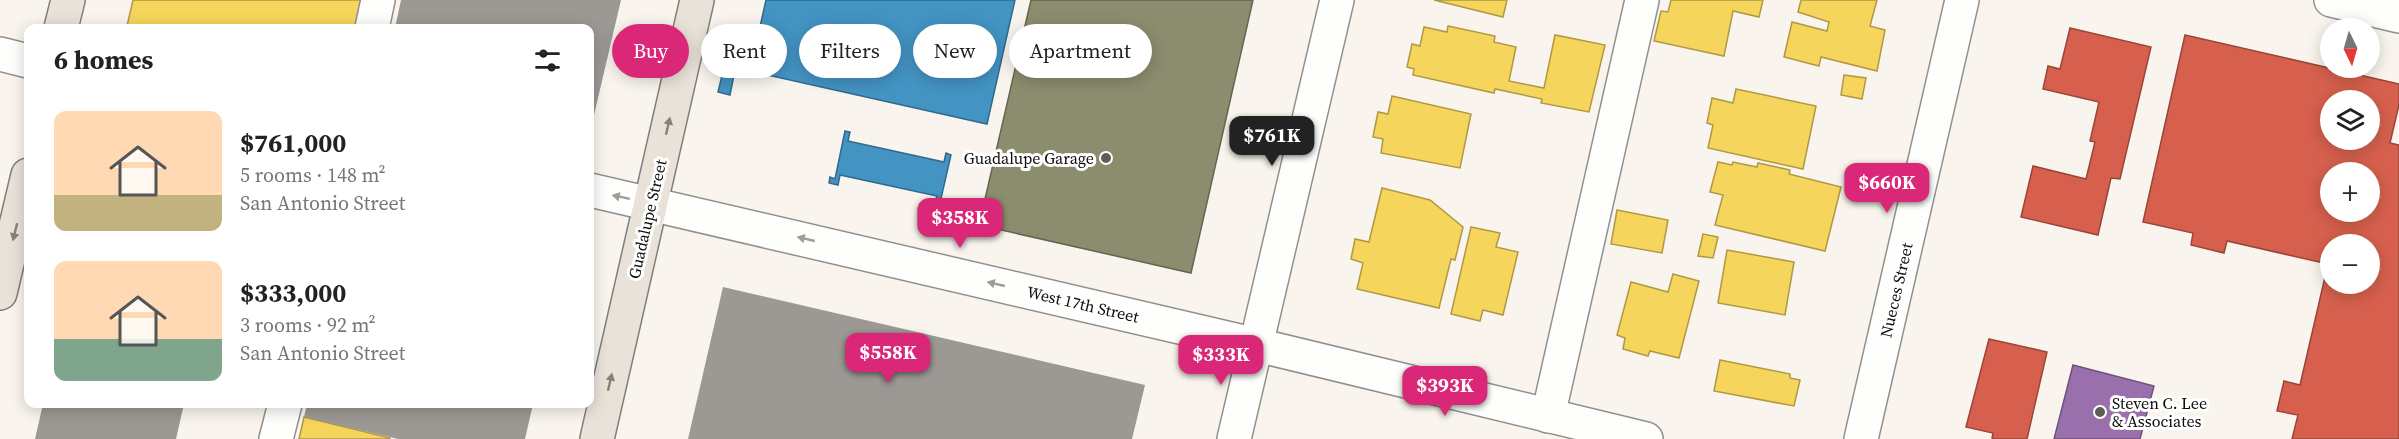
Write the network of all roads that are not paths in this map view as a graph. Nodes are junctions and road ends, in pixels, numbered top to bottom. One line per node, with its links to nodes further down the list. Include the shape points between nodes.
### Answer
1 (68, 0): 9 (main road)
2 (378, 0): 10 (street)
3 (697, 0): 15 (main road, Guadalupe Street, one-way to 3)
4 (1337, 0): 17 (street)
5 (1642, 0): 19 (street)
6 (1962, 0): 24 (street, Nueces Street)
7 (2331, 0): 8 (street)
8 (2399, 16)
9 (63, 24)
10 (373, 24)
11 (0, 54): 12 (street)
12 (24, 60)
13 (594, 191): 15 (street, West 17th Street, one-way to 13)
14 (24, 192): 16 (main road, one-way to 16)
15 (652, 204): 17 (street, West 17th Street, one-way to 15); 21 (main road, Guadalupe Street, one-way to 15)
16 (0, 292)
17 (1257, 345): 19 (street, West 17th Street); 22 (street)
18 (284, 408): 20 (street)
19 (1548, 416): 23 (street, West 17th Street)
20 (276, 439)
21 (597, 439)
22 (1234, 439)
23 (1646, 439)
24 (1861, 439)

